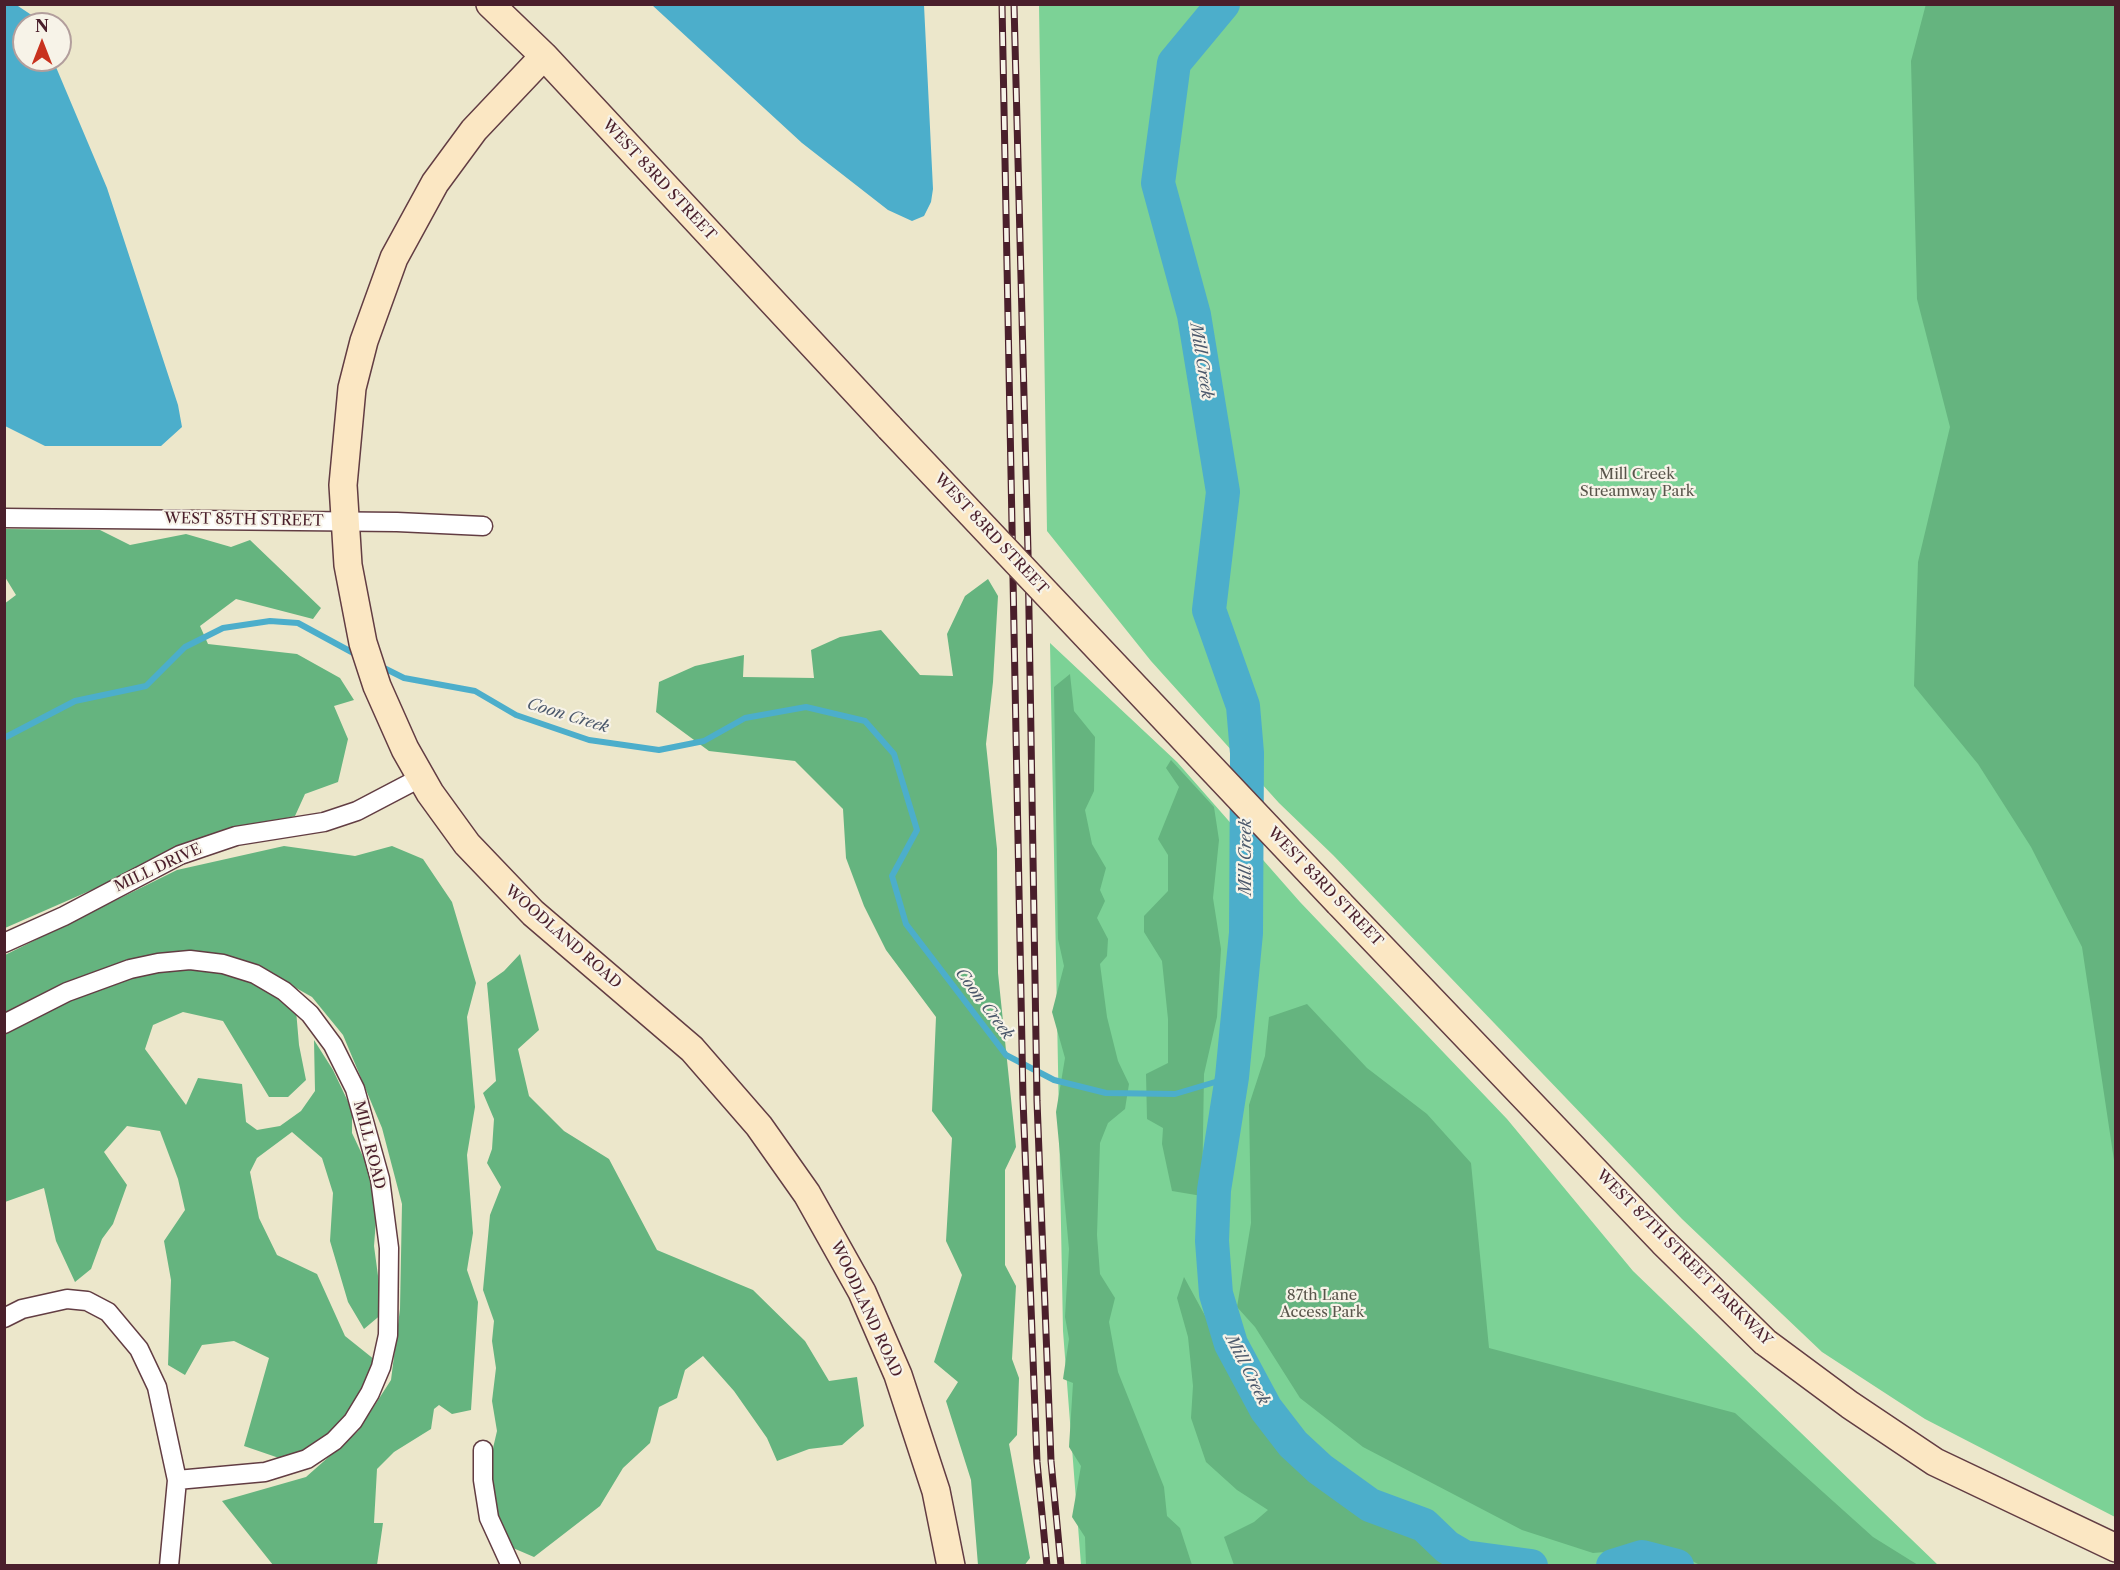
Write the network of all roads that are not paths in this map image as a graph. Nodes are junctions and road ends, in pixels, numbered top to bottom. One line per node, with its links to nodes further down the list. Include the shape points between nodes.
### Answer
1 (490, 4): 2 (main road, WEST 83RD STREET)
2 (544, 56): 4 (main road, WOODLAND ROAD, via 460,146 394,258 355,373 344,454); 9 (main road, WEST 83RD STREET, bridge, via 890,428)
3 (4, 518): 4 (street, WEST 85TH STREET)
4 (344, 521): 5 (street, WEST 85TH STREET); 6 (main road, WOODLAND ROAD, via 353,599 371,669)
5 (483, 526)
6 (420, 778): 7 (street, MILL DRIVE, via 357,811 324,822 236,836 180,855); 16 (main road, WOODLAND ROAD, via 453,827 498,880 692,1049 742,1104 792,1170 840,1250 886,1347 927,1463)
7 (4, 943)
8 (4, 1024): 12 (street, MILL ROAD, via 67,993 130,969 190,960 223,964 274,985 310,1014 333,1045 355,1089 380,1179 389,1248 388,1335 370,1394 334,1441 307,1459 265,1472)
9 (1494, 1063): 13 (main road, WEST 87TH STREET PARKWAY, via 1663,1242 1765,1342 1935,1462)
10 (4, 1317): 12 (street, via 21,1309 67,1299 87,1301 108,1312 139,1349 157,1387)
11 (483, 1450): 15 (street, via 489,1518)
12 (177, 1480): 14 (street)
13 (2115, 1548)
14 (169, 1566)
15 (511, 1566)
16 (951, 1566)

